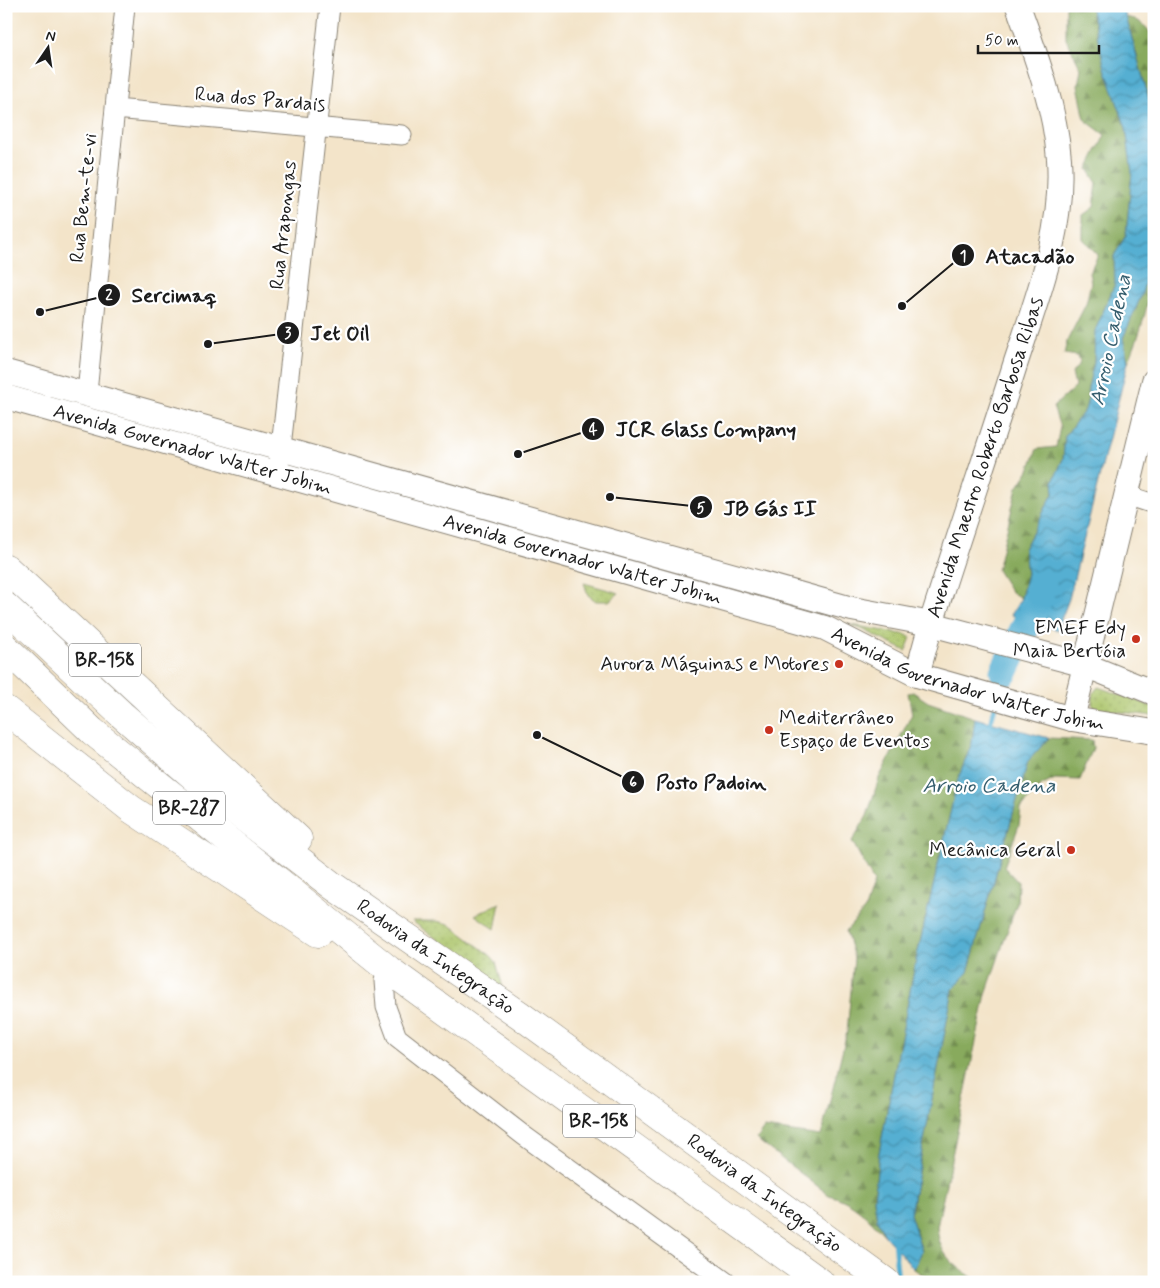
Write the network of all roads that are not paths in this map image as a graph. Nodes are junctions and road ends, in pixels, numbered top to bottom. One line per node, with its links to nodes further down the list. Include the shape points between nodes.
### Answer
1 (125, 6): 4 (street, Rua Bem-te-vi)
2 (330, 6): 5 (street, Rua Arapongas)
3 (1018, 6): 17 (main road, Avenida Maestro Roberto Barbosa Ribas, via 1042,74 1054,124 1059,160 1058,214 1043,279)
4 (115, 109): 5 (street, Rua dos Pardais); 9 (street, Rua Bem-te-vi)
5 (317, 128): 6 (street, Rua dos Pardais); 11 (street, Rua Arapongas)
6 (402, 135)
7 (6, 372): 9 (main road, Avenida Governador Walter Jobim)
8 (1154, 381): 13 (main road)
9 (87, 393): 11 (main road, Avenida Governador Walter Jobim)
10 (6, 397): 12 (main road, Avenida Governador Walter Jobim)
11 (282, 448): 12 (street, Rua Arapongas); 17 (main road, Avenida Governador Walter Jobim, via 852,609)
12 (278, 474): 20 (main road, Avenida Governador Walter Jobim, via 825,628)
13 (1126, 495): 14 (street); 19 (main road)
14 (1154, 504)
15 (6, 568): 25 (highway, BR-158, via 307,847)
16 (6, 607): 25 (highway, Rodovia da Integração / BR-287, via 128,720 221,800)
17 (930, 624): 19 (main road, Avenida Governador Walter Jobim); 20 (main road, Avenida Maestro Roberto Barbosa Ribas)
18 (6, 648): 26 (highway, Rodovia da Integração / BR-287, via 92,731)
19 (1077, 663): 21 (main road, Avenida Governador Walter Jobim); 23 (main road)
20 (918, 675): 23 (main road, Avenida Governador Walter Jobim)
21 (1154, 693)
22 (6, 710): 26 (highway, BR-158, via 131,809 342,948)
23 (1062, 717): 24 (main road, Avenida Governador Walter Jobim)
24 (1154, 732)
25 (334, 886): 29 (highway, Rodovia da Integração / BR-158, via 520,1015)
26 (383, 966): 27 (street, via 386,1007 397,1037 516,1129); 28 (highway, Rodovia da Integração / BR-158)
27 (726, 1282)
28 (820, 1282)
29 (886, 1282)

